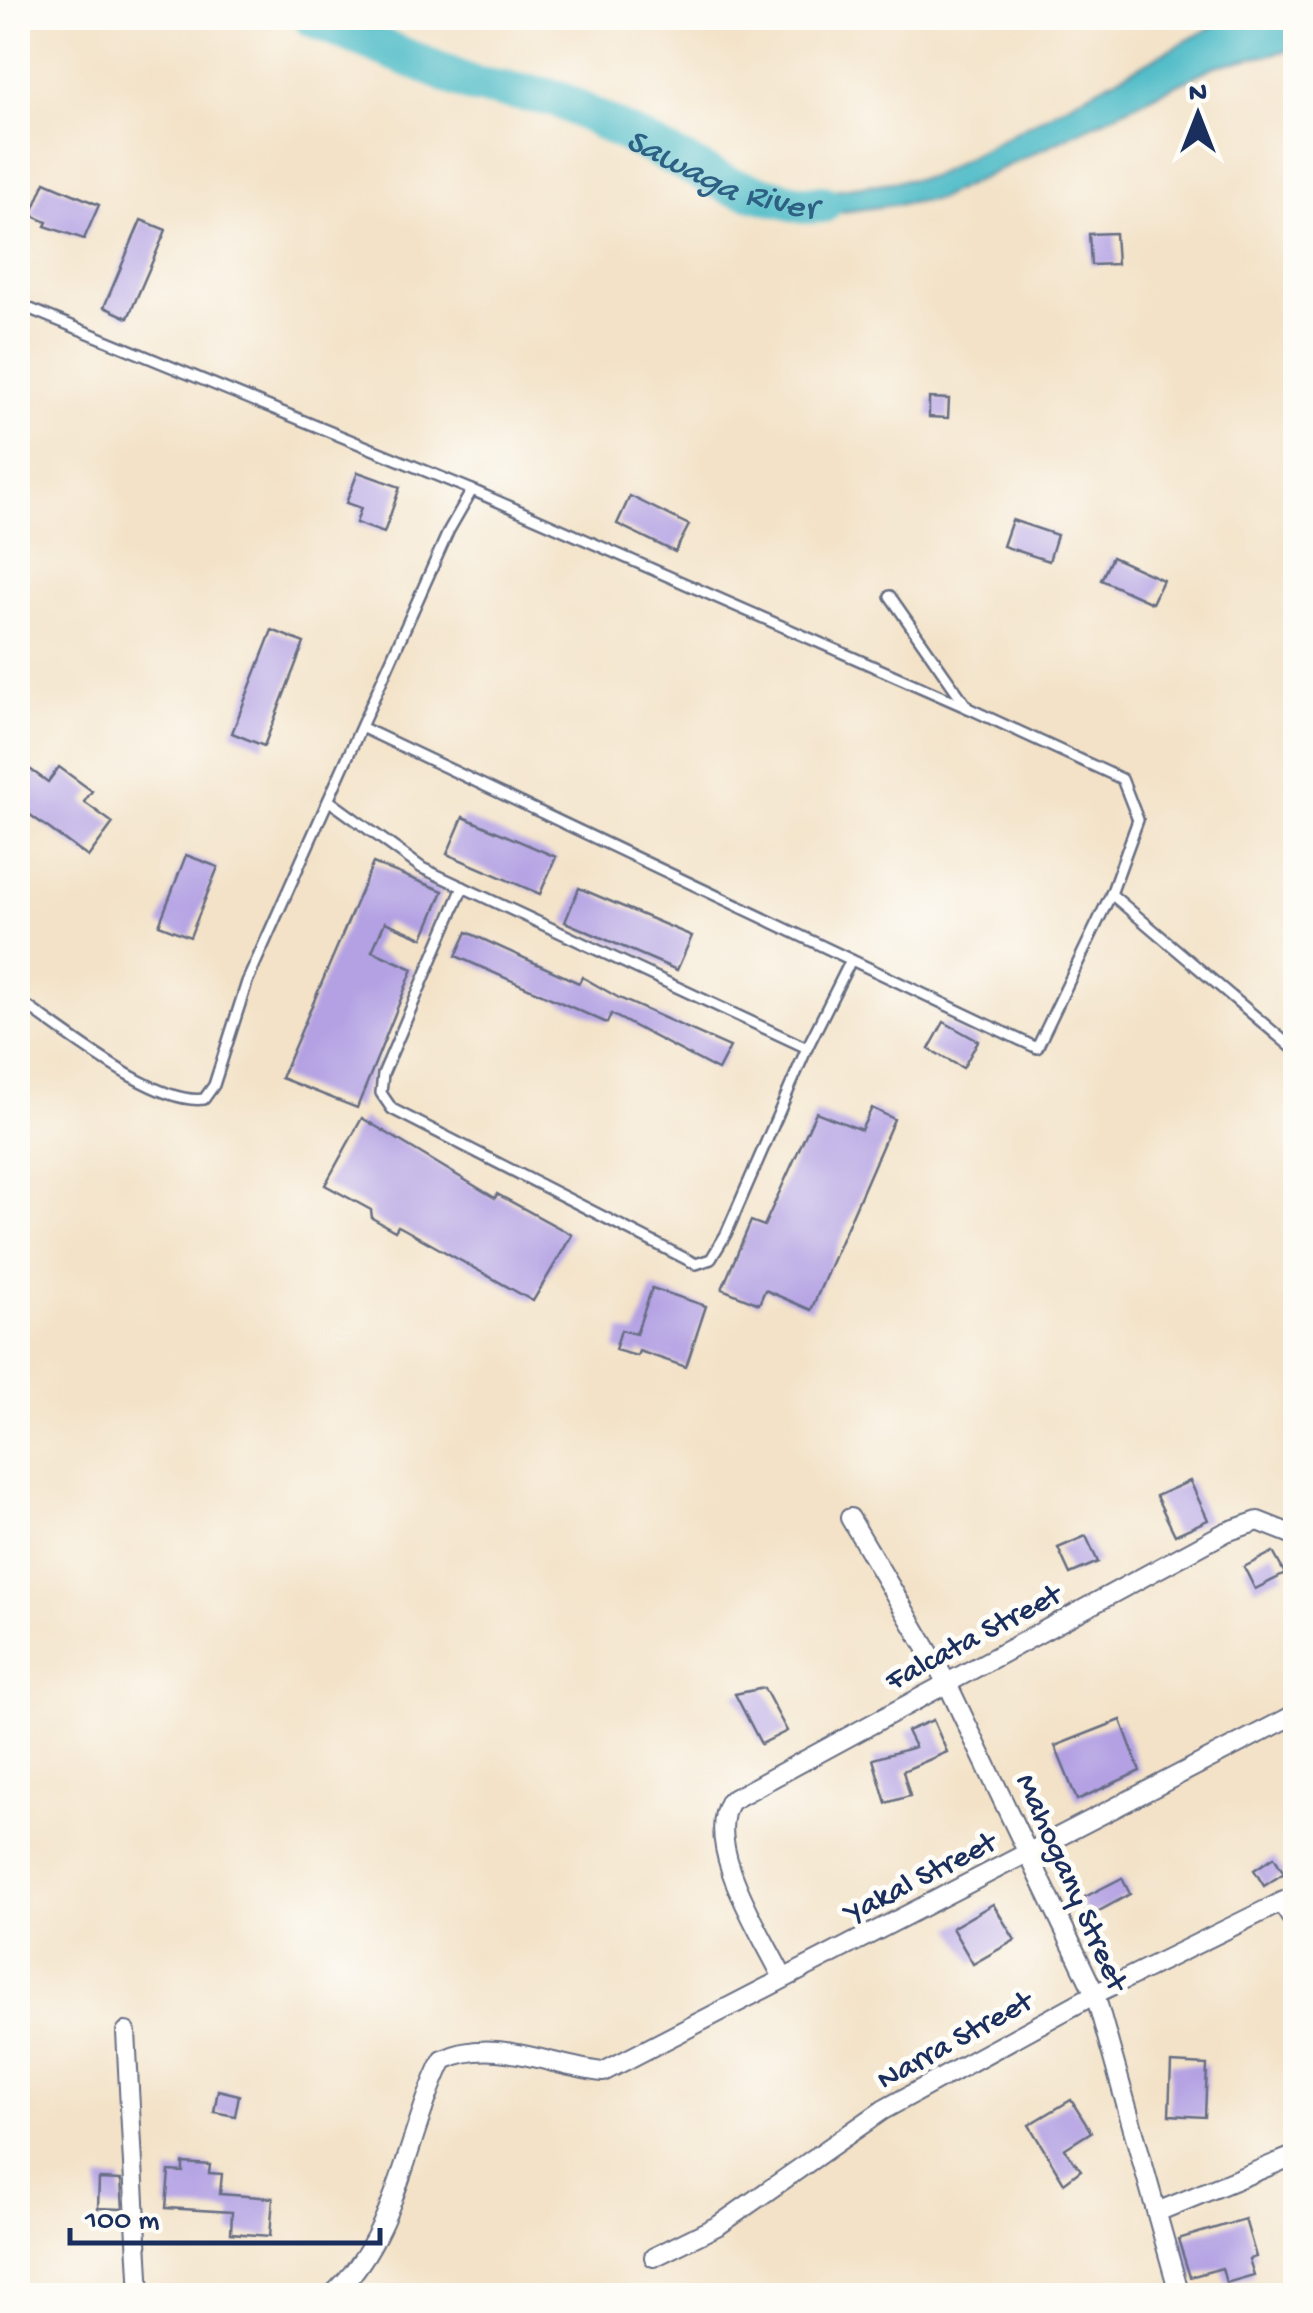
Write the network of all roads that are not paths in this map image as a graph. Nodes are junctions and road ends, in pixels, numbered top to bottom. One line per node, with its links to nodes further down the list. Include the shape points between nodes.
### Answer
1 (18, 304): 2 (lane)
2 (472, 490): 4 (lane); 5 (lane)
3 (890, 596): 4 (lane)
4 (968, 708): 8 (lane, via 1122,779 1138,820)
5 (363, 728): 6 (lane); 9 (lane)
6 (331, 802): 7 (lane, via 422,868); 10 (lane, via 247,982 204,1099 185,1102 156,1090)
7 (463, 887): 11 (lane); 11 (lane, via 381,1093 392,1109 696,1264 711,1259 726,1234)
8 (1111, 894): 9 (lane, via 1037,1048); 12 (lane)
9 (851, 960): 11 (lane)
10 (18, 1000)
11 (807, 1048)
12 (1296, 1051)
13 (850, 1518): 15 (street, Mahogany Street)
14 (1296, 1536): 15 (street, Falcata Street, via 1258,1521 1226,1532)
15 (947, 1683): 17 (street, Mahogany Street); 20 (street, Falcata Street, via 750,1787 722,1814 728,1864)
16 (1296, 1714): 17 (street, Yakal Street)
17 (1031, 1852): 20 (street, Yakal Street); 21 (street, Mahogany Street)
18 (1288, 1898): 19 (street); 21 (street, Narra Street)
19 (1296, 1925)
20 (783, 1978): 27 (street, Yakal Street, via 604,2072 487,2049 462,2050 443,2060 394,2192 346,2282)
21 (1095, 1994): 24 (street, Mahogany Street); 25 (street, Narra Street, via 883,2110 719,2224)
22 (126, 2032): 26 (street)
23 (1296, 2154): 24 (street)
24 (1158, 2212): 28 (street, Mahogany Street)
25 (654, 2257)
26 (140, 2296)
27 (331, 2296)
28 (1180, 2296)

